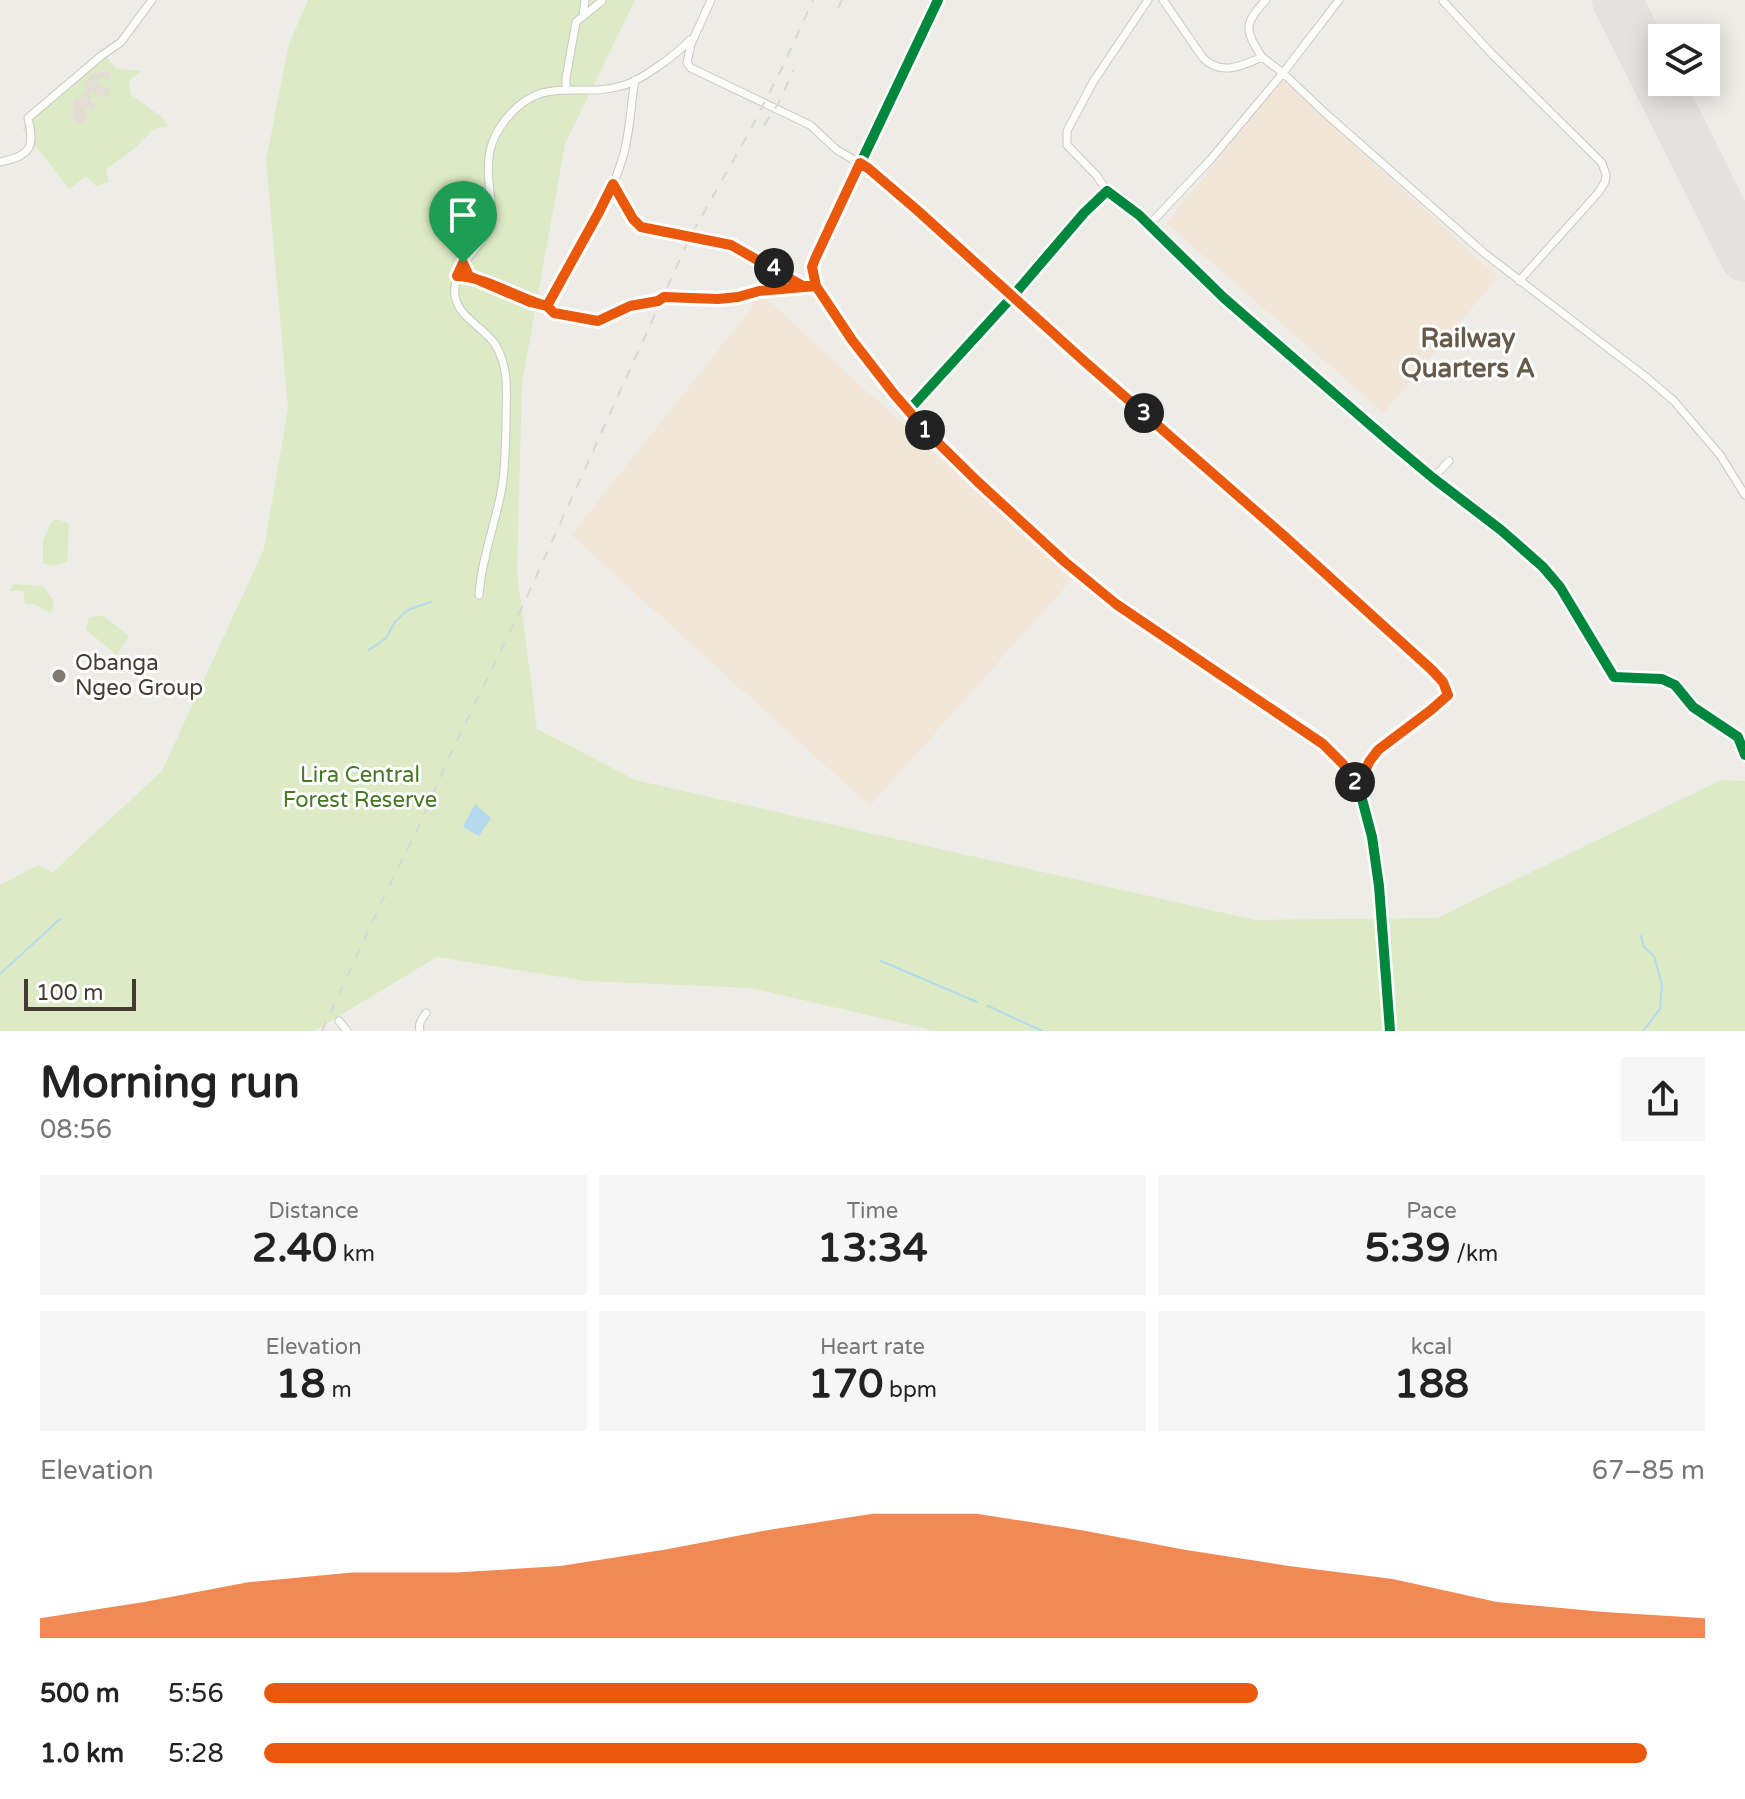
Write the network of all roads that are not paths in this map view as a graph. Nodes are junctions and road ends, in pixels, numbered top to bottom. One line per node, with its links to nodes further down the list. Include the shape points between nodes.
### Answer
1 (152, 0): 17 (street, via 121,42 28,118 32,137 25,153)
2 (585, 0): 11 (street)
3 (711, 0): 12 (street)
4 (938, 0): 18 (street)
5 (1148, 0): 20 (street, via 1067,131 1067,145)
6 (1163, 0): 13 (street, via 1209,64 1231,69)
7 (1266, 0): 13 (street, via 1247,29)
8 (1339, 0): 14 (street)
9 (602, 1): 11 (street)
10 (1443, 1): 25 (street, via 1605,169 1598,193)
11 (583, 15): 16 (street, via 576,22)
12 (695, 35): 15 (street); 18 (street, via 688,54 691,68 810,125)
13 (1262, 57): 14 (street)
14 (1283, 73): 21 (street); 25 (street)
15 (635, 80): 16 (street, via 598,90); 19 (street, via 625,151)
16 (566, 89): 22 (street, via 535,95 500,127 490,149 488,173 492,225)
17 (0, 162)
18 (860, 163): 27 (street, via 812,267); 28 (street)
19 (613, 184): 26 (street, via 637,225 731,245); 29 (street)
20 (1107, 191): 21 (street); 28 (street)
21 (1149, 225): 32 (street, via 1224,298)
22 (463, 263): 23 (street); 24 (street)
23 (457, 276): 24 (street); 34 (street, via 456,302 496,347 506,378 506,456)
24 (469, 276): 29 (street)
25 (1519, 281): 33 (street, via 1674,401 1703,432)
26 (803, 286): 27 (street); 29 (street, via 718,299 664,297 598,321 554,313)
27 (816, 286): 30 (street)
28 (1012, 297): 30 (street); 36 (street, via 1443,682 1448,695 1378,750)
29 (547, 306)
30 (908, 411): 36 (street, via 1099,591 1311,734 1343,764)
31 (1449, 461): 32 (street)
32 (1433, 478): 35 (street, via 1551,575 1614,677 1662,679 1675,685 1693,707 1738,737)
33 (1745, 495)
34 (479, 595)
35 (1745, 755)
36 (1358, 790): 41 (street, via 1379,886)
37 (426, 1013): 40 (street)
38 (339, 1021): 39 (street)
39 (347, 1031)
40 (420, 1031)
41 (1390, 1031)

